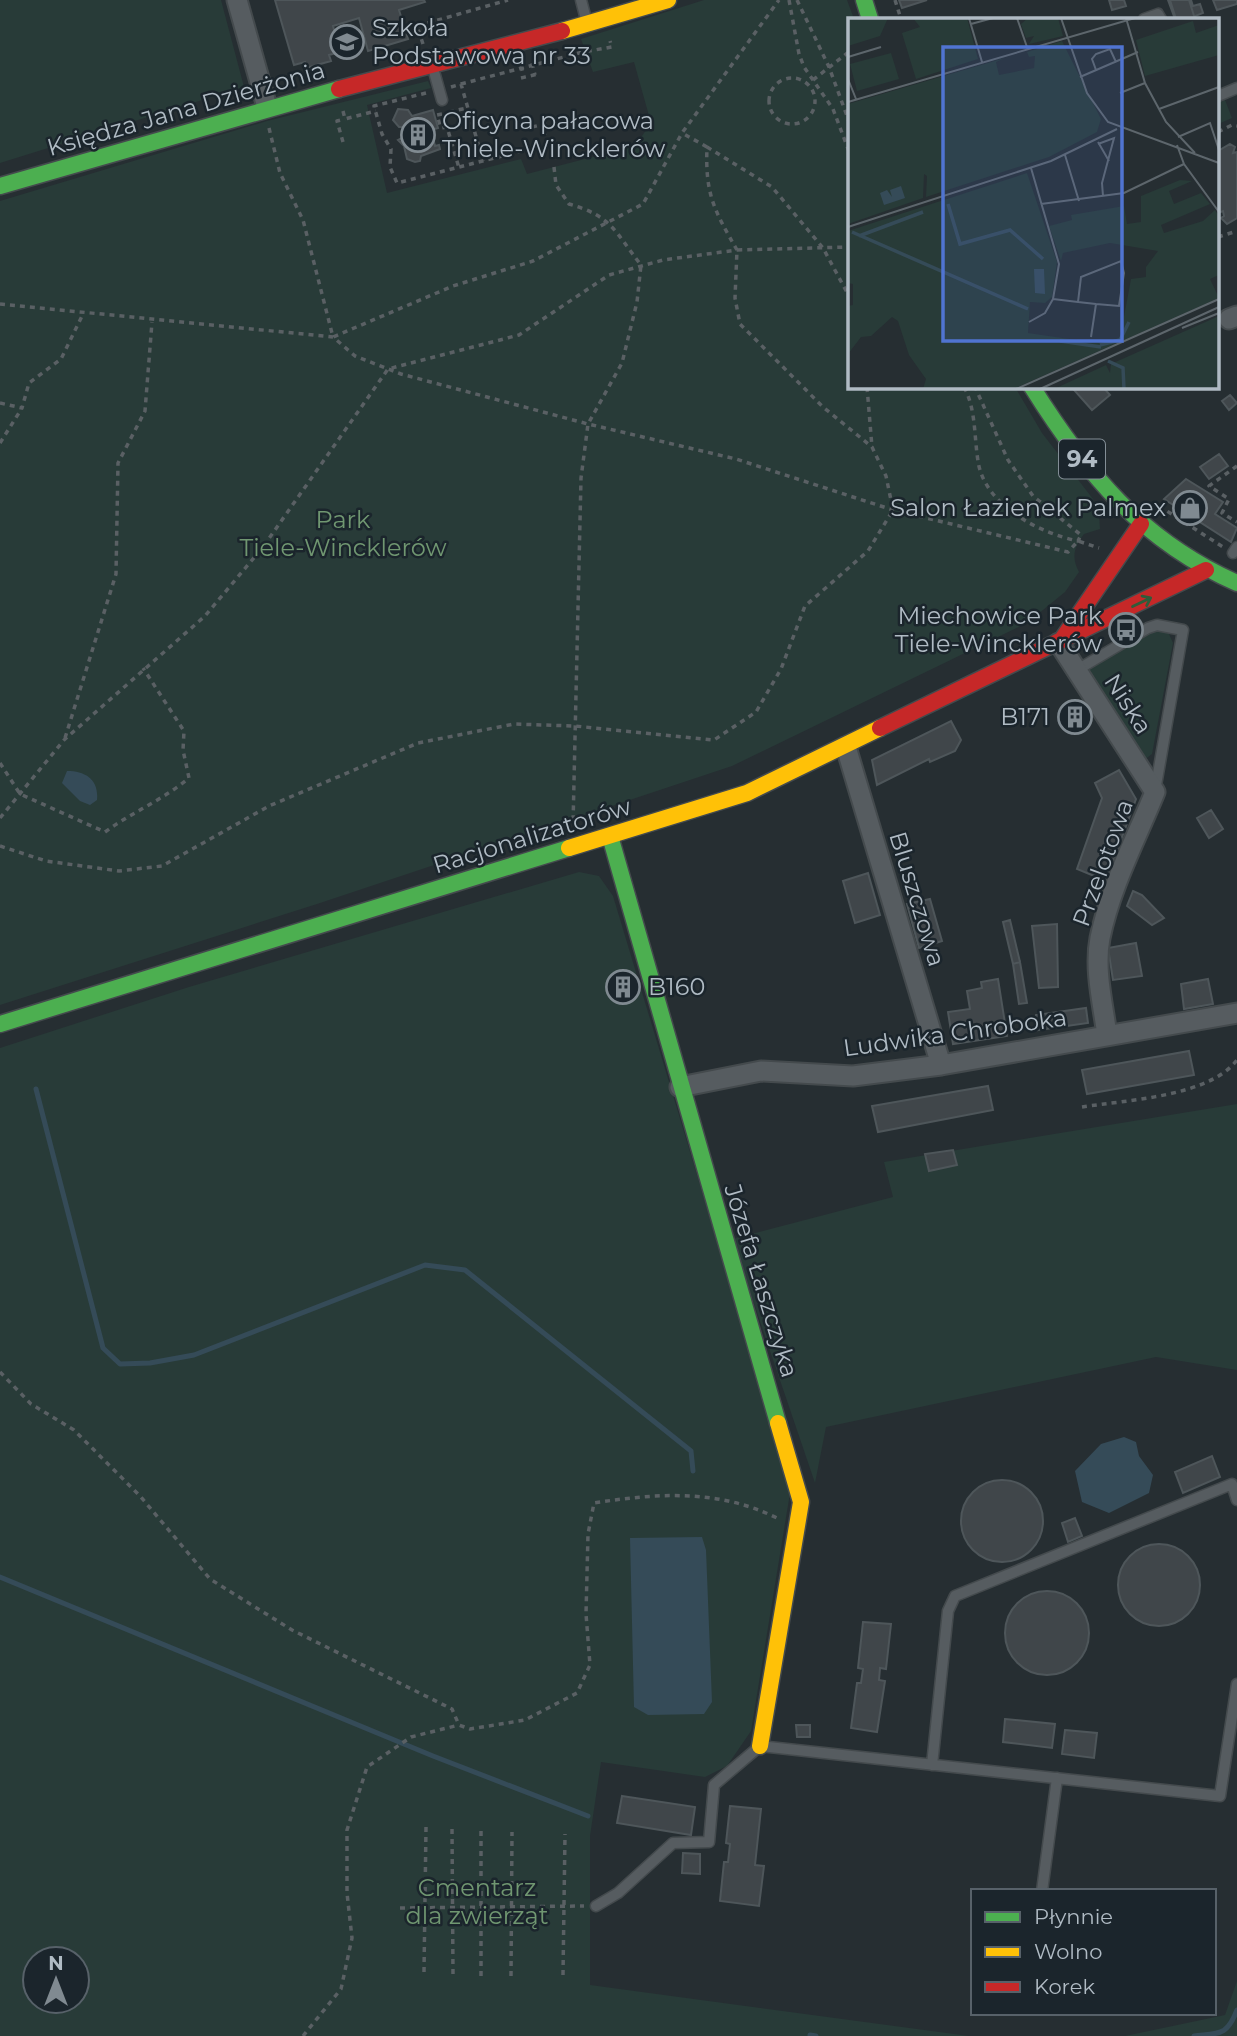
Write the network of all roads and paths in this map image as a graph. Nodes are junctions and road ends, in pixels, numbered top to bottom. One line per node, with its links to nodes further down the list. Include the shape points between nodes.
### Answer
1 (237, 0): 27 (street)
2 (508, 0): 15 (path, via 417,26)
3 (581, 0): 12 (lane)
4 (668, 0): 12 (street, Księdza Jana Dzierżonia)
5 (779, 0): 35 (path)
6 (789, 0): 19 (path, via 794,41)
7 (797, 0): 17 (path)
8 (864, 0): 10 (street)
9 (895, 0): 11 (path)
10 (870, 18)
11 (901, 18)
12 (587, 25): 15 (street, Księdza Jana Dzierżonia)
13 (609, 38): 16 (path, via 612,47)
14 (848, 53): 17 (path)
15 (429, 58): 22 (lane); 27 (street, Księdza Jana Dzierżonia)
16 (532, 65): 18 (path); 18 (path, via 536,74 523,78)
17 (830, 67): 19 (path); 29 (path)
18 (522, 68): 20 (path)
19 (810, 82): 19 (path, via 793,77 778,82 769,104 777,118 790,124 810,116 816,103); 40 (path, via 833,109)
20 (461, 84): 22 (path); 24 (path)
21 (1237, 88): 23 (lane)
22 (441, 95): 26 (path, via 374,106)
23 (1220, 95)
24 (467, 108): 41 (path); 43 (path, via 437,115 441,128 447,127)
25 (342, 109): 28 (path)
26 (376, 110): 28 (path); 43 (path, via 391,149 390,167 397,183)
27 (267, 113): 44 (street, Księdza Jana Dzierżonia); 56 (path, via 279,173 303,220)
28 (345, 118): 37 (path, via 337,121)
29 (848, 118)
30 (553, 122): 31 (path)
31 (542, 124): 33 (path); 36 (path)
32 (1237, 126): 34 (path)
33 (532, 127)
34 (1220, 131)
35 (682, 133): 39 (path); 45 (path, via 643,205)
36 (545, 135)
37 (343, 142)
38 (537, 147): 41 (path)
39 (707, 147): 49 (path, via 772,187); 50 (path, via 705,179 713,207)
40 (848, 149)
41 (483, 161): 43 (path)
42 (554, 167): 45 (path, via 556,184 569,204)
43 (459, 168)
44 (0, 186)
45 (609, 220): 51 (path); 56 (path, via 533,261 453,286)
46 (1237, 231): 47 (path)
47 (1220, 236)
48 (848, 247): 49 (path)
49 (823, 248): 50 (path); 52 (path)
50 (737, 250): 51 (path); 66 (path, via 735,298 740,324 823,407)
51 (641, 265): 57 (path, via 609,275 519,335); 64 (path, via 622,363)
52 (848, 294)
53 (0, 304): 54 (path)
54 (83, 314): 55 (path); 63 (path, via 61,359 29,383)
55 (152, 322): 56 (path); 81 (path, via 145,411 118,463 116,574)
56 (333, 337): 57 (path, via 355,356)
57 (388, 369): 64 (path); 78 (path, via 263,547 205,616)
58 (867, 388): 66 (path)
59 (964, 388): 72 (path, via 972,410 978,465 990,490 1017,515)
60 (975, 388): 72 (path, via 1008,460 1032,496 1081,535)
61 (1033, 388): 71 (street, 94, via 1081,458)
62 (0, 403): 63 (path)
63 (22, 408): 65 (path)
64 (588, 424): 69 (path, via 736,459); 80 (path, via 581,478)
65 (0, 443)
66 (872, 447): 69 (path, via 886,476)
67 (1237, 466): 70 (path, via 1209,486 1229,499 1222,513)
68 (1151, 500): 73 (path)
69 (892, 510): 72 (path, via 1068,552); 80 (path, via 868,551 805,606 781,669 756,712 714,740)
70 (1237, 522)
71 (1141, 524): 74 (street, Racjonalizatorów); 75 (street, 94)
72 (1078, 541): 74 (path, via 1107,548)
73 (1235, 550)
74 (1120, 557): 77 (street, Racjonalizatorów)
75 (1206, 570): 76 (street, 94); 77 (street, Racjonalizatorów, one-way to 75)
76 (1237, 583)
77 (1059, 643): 79 (street, Niska); 82 (street, Racjonalizatorów)
78 (143, 668): 81 (path); 85 (path, via 184,731 189,778 105,832)
79 (1077, 670): 84 (street, Niska); 84 (lane, via 1148,628 1157,625 1183,630)
80 (575, 726): 88 (path, via 514,724 418,743 269,806 162,866 119,871 46,861); 89 (path)
81 (64, 740): 85 (path)
82 (846, 747): 87 (street, Racjonalizatorów, via 747,793); 94 (street, Bluszczowa)
83 (0, 763): 85 (path)
84 (1155, 792): 92 (street, Przelotowa, via 1099,940 1099,982)
85 (20, 794): 86 (path)
86 (0, 818)
87 (610, 836): 89 (street, Racjonalizatorów); 95 (street, Józefa Łaszczyka)
88 (0, 846)
89 (569, 848): 91 (street, Racjonalizatorów)
90 (1237, 1013): 92 (street, Ludwika Chroboka)
91 (0, 1024)
92 (1107, 1035): 94 (street, Ludwika Chroboka)
93 (1237, 1060): 96 (path, via 1228,1072 1188,1090)
94 (941, 1065): 95 (street, Ludwika Chroboka, via 853,1076 761,1071)
95 (680, 1087): 100 (street, Józefa Łaszczyka, via 801,1502)
96 (1082, 1107)
97 (0, 1372): 102 (path, via 31,1404 83,1439 210,1579 292,1630 452,1709)
98 (1235, 1483): 99 (lane); 104 (lane, via 955,1596 948,1611)
99 (1237, 1500)
100 (796, 1528): 102 (path, via 717,1496 637,1496 594,1503 588,1534 586,1614 590,1665 577,1693 525,1720 470,1729); 103 (street, Józefa Łaszczyka)
101 (1237, 1684): 105 (lane, via 1220,1796)
102 (459, 1725): 124 (path, via 411,1737 367,1767 347,1830 352,1938 341,1989)
103 (760, 1746): 104 (lane); 113 (lane, via 714,1785 709,1842 673,1843 618,1893)
104 (932, 1765): 105 (lane)
105 (1057, 1778): 111 (lane)
106 (426, 1827): 117 (path)
107 (452, 1829): 118 (path)
108 (481, 1829): 114 (path)
109 (512, 1832): 115 (path)
110 (565, 1834): 112 (path)
111 (1042, 1889)
112 (564, 1906): 113 (path); 115 (path); 121 (path)
113 (596, 1906)
114 (481, 1907): 115 (path); 118 (path); 122 (path)
115 (512, 1907): 123 (path)
116 (400, 1908): 117 (path)
117 (425, 1908): 118 (path); 119 (path)
118 (452, 1908): 120 (path)
119 (424, 1972)
120 (453, 1975)
121 (563, 1975)
122 (481, 1976)
123 (511, 1976)
124 (303, 2036)

